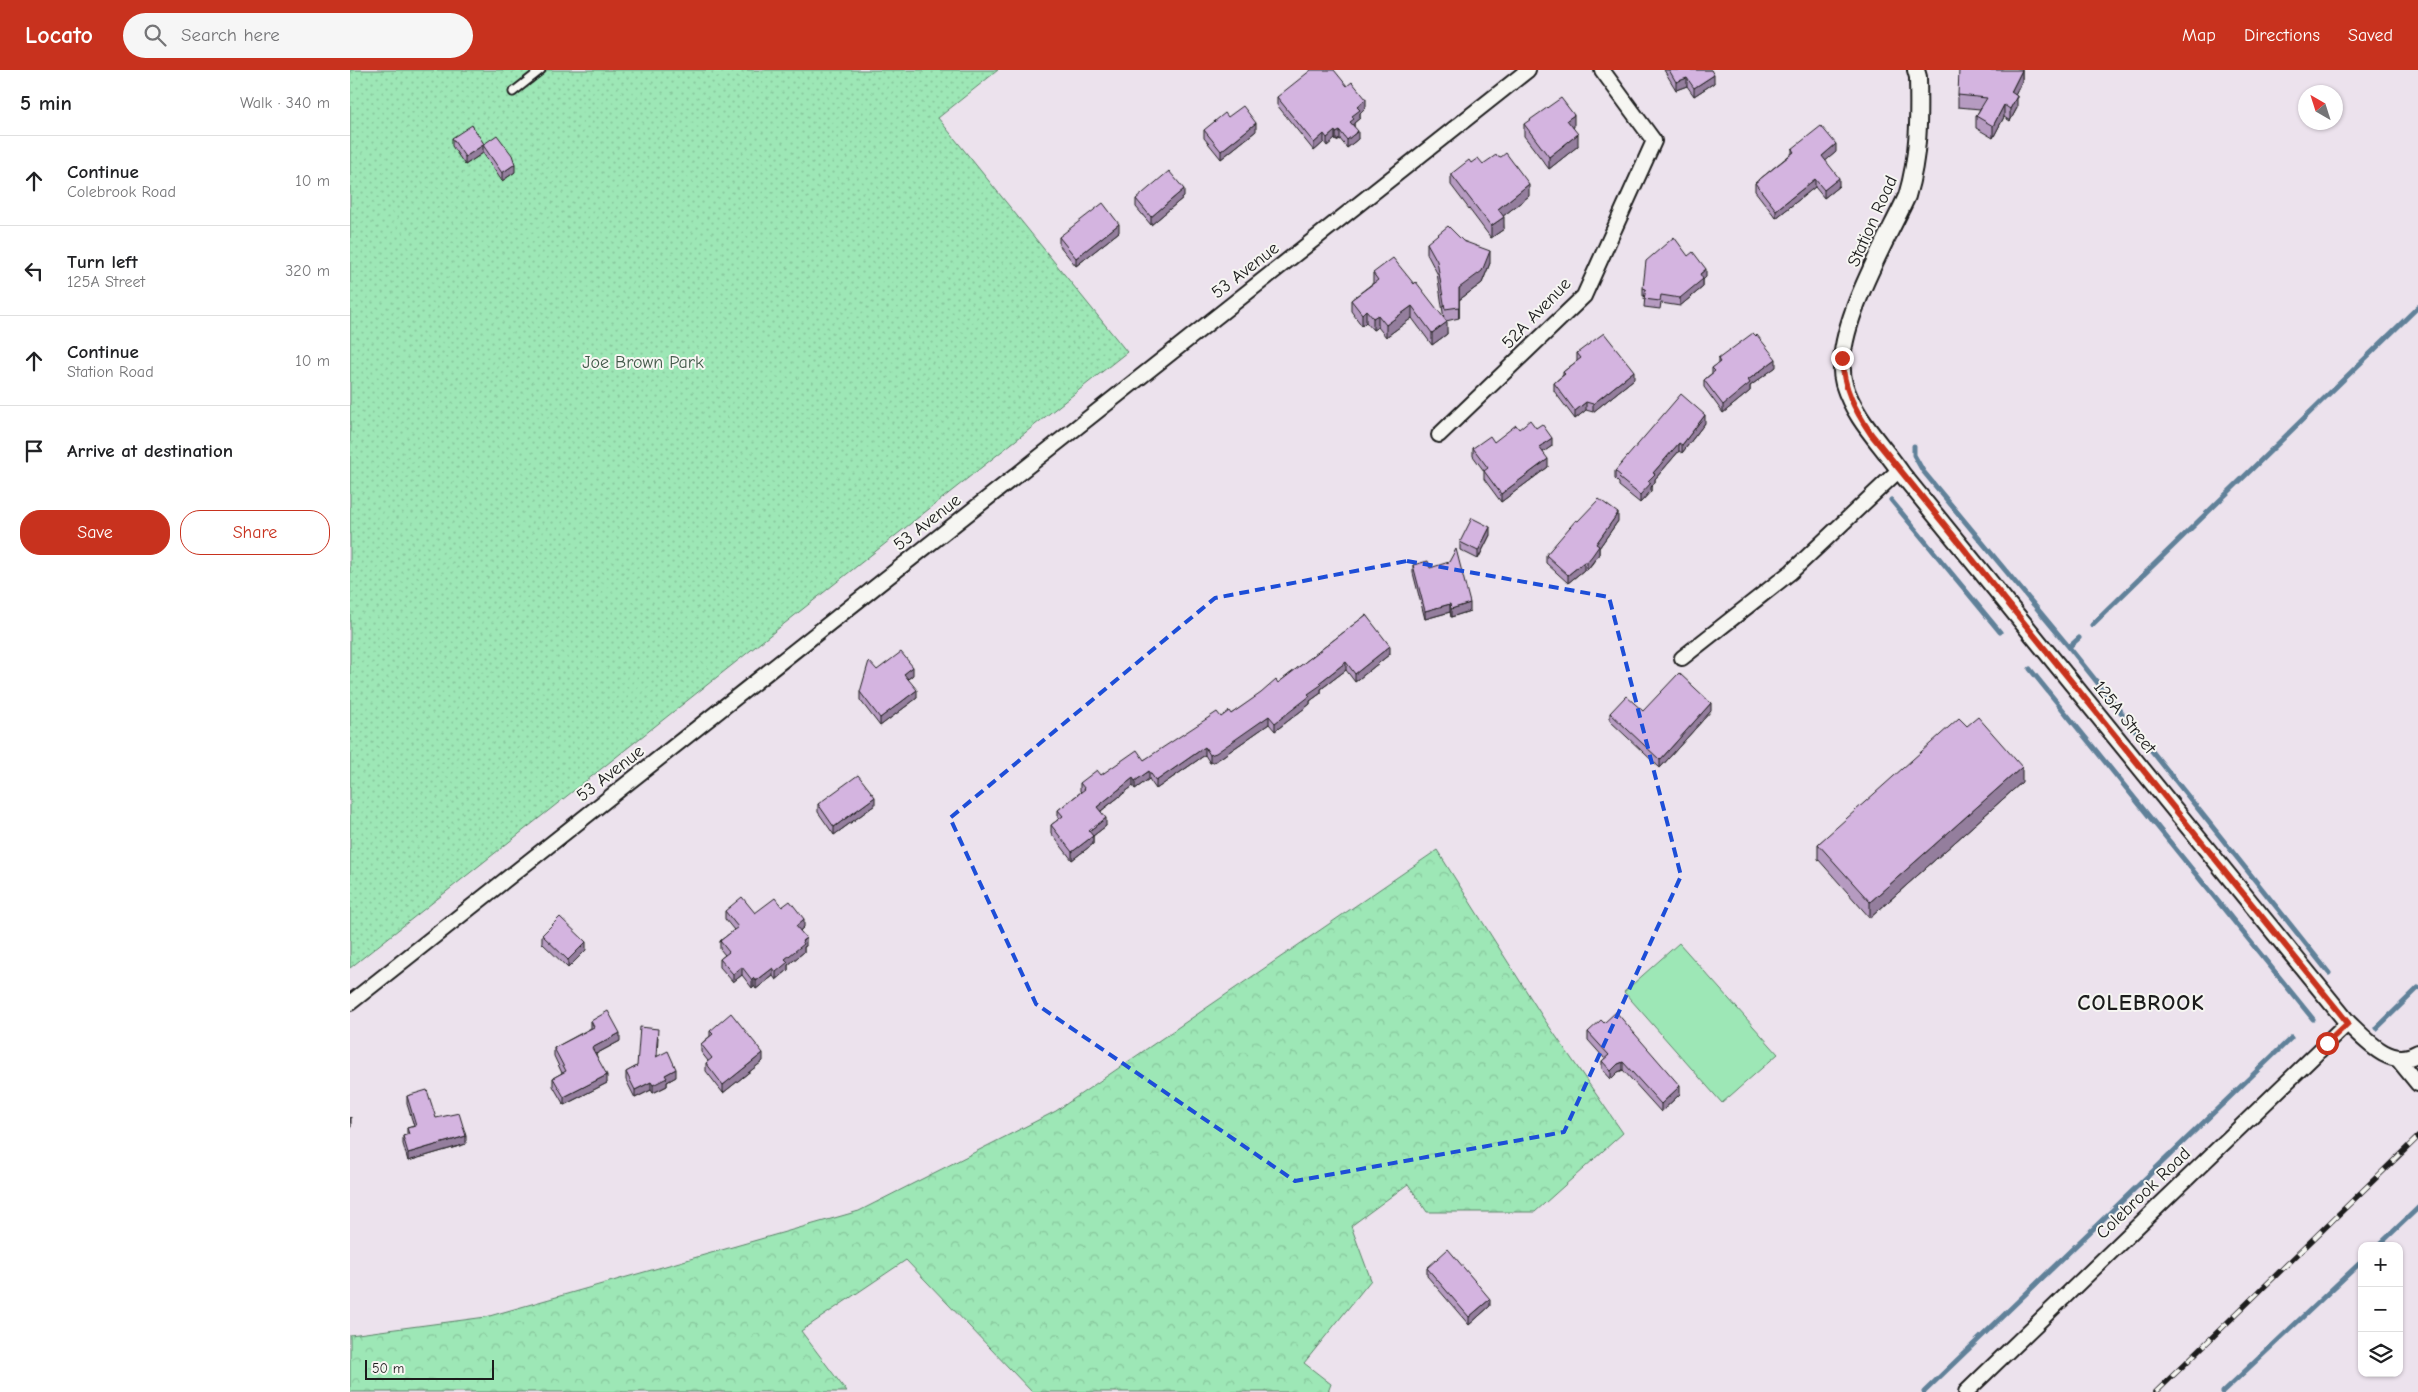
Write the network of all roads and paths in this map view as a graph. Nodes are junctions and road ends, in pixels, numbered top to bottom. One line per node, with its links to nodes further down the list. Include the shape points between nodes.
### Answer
1 (541, 70): 5 (lane)
2 (1528, 70): 10 (street, 53 Avenue)
3 (1602, 70): 7 (street, 52A Avenue, via 1654,141 1584,296)
4 (1916, 70): 6 (street, Station Road, via 1919,139 1914,175 1850,316 1842,358)
5 (513, 92)
6 (1844, 384): 8 (street, 125A Street, via 1858,415)
7 (1439, 435)
8 (1899, 470): 9 (street, via 1791,572); 11 (street, 125A Street)
9 (1682, 658)
10 (350, 1003)
11 (2348, 1023): 13 (street, 125A Street, via 2372,1046); 15 (street, Colebrook Road)
12 (2416, 1054): 13 (street)
13 (2396, 1057): 14 (street, 125A Street)
14 (2418, 1084)
15 (1966, 1392)

